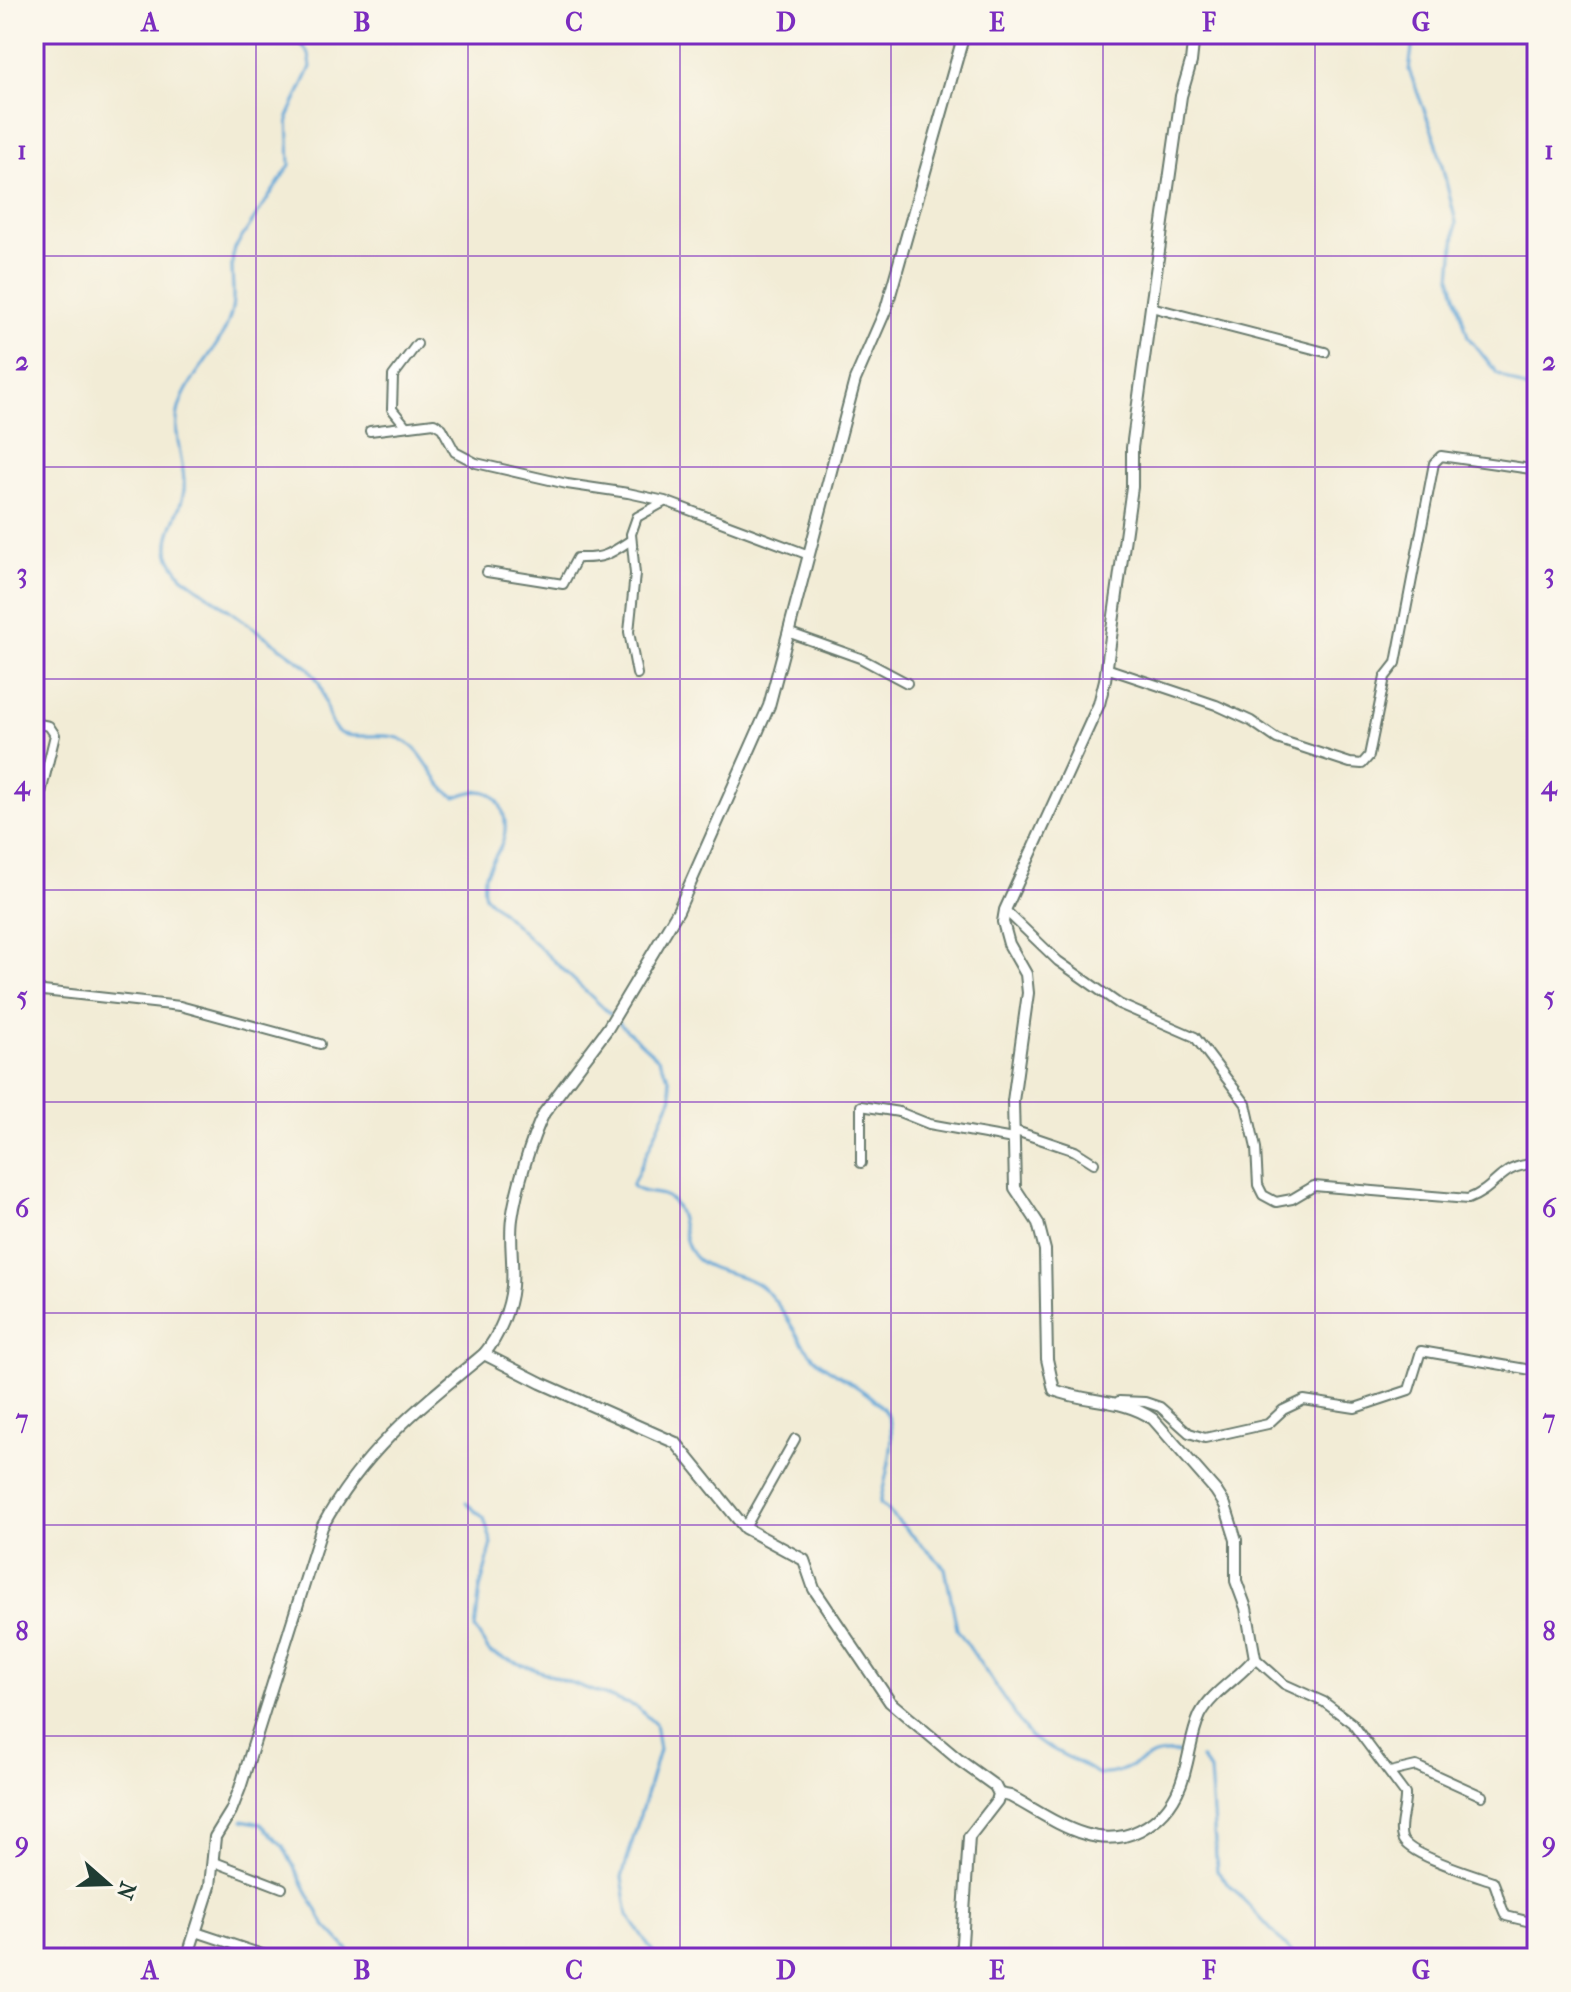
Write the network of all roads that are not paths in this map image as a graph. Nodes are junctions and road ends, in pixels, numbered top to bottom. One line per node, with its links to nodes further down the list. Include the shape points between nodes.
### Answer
1 (964, 34): 11 (street, via 886,309 855,380)
2 (1194, 34): 3 (street)
3 (1151, 307): 5 (street); 14 (street)
4 (417, 344): 6 (street, via 393,376 392,409)
5 (1325, 352)
6 (405, 425): 7 (street); 9 (street, via 434,423 455,452 476,463)
7 (370, 431)
8 (1537, 466): 14 (street, via 1441,456 1434,463 1396,663 1385,677 1369,756 1362,764 1277,739 1216,705)
9 (665, 501): 10 (street, via 637,517); 11 (street)
10 (631, 540): 12 (street, via 607,556 577,558 563,584); 15 (street, via 635,586 629,632)
11 (809, 555): 13 (street)
12 (487, 572)
13 (790, 633): 16 (street, via 860,658); 26 (street, via 754,744 678,911 614,1020 537,1128 513,1216 512,1288 501,1326)
14 (1106, 668): 19 (street, via 1099,704)
15 (637, 674)
16 (907, 683)
17 (34, 723): 18 (street, via 49,726 55,735)
18 (34, 822)
19 (1005, 910): 22 (street, via 1006,933 1026,974 1028,993); 25 (street, via 1058,961 1119,1004 1195,1037 1246,1104 1258,1185 1276,1202 1314,1186 1468,1199 1512,1166)
20 (34, 990): 21 (street, via 180,1006)
21 (320, 1044)
22 (1013, 1135): 23 (street, via 929,1124 861,1106); 24 (street, via 1075,1151); 28 (street, via 1015,1188 1038,1223 1045,1250 1047,1359 1054,1390)
23 (861, 1163)
24 (1094, 1163)
25 (1537, 1164)
26 (484, 1354): 30 (street, via 676,1443); 35 (street, via 385,1438 322,1527 240,1788 215,1837)
27 (1537, 1371): 28 (street, via 1421,1351 1409,1390 1355,1408 1304,1400 1268,1424 1205,1438 1189,1433 1160,1407)
28 (1106, 1400): 31 (street, via 1153,1419 1225,1505 1236,1540 1236,1581)
29 (795, 1439): 30 (street)
30 (745, 1528): 33 (street, via 804,1560 814,1589 890,1702)
31 (1255, 1658): 32 (street, via 1284,1684 1339,1712); 33 (street, via 1200,1716 1180,1785 1170,1807 1153,1823 1104,1839 1078,1834)
32 (1390, 1772): 34 (street, via 1416,1766); 37 (street, via 1405,1794 1404,1844 1493,1881 1506,1916)
33 (999, 1794): 41 (street, via 969,1837)
34 (1482, 1796)
35 (212, 1861): 36 (street); 38 (street)
36 (282, 1888)
37 (1536, 1927): 42 (street)
38 (196, 1932): 39 (street); 40 (street)
39 (187, 1958)
40 (274, 1958)
41 (961, 1958)
42 (1537, 1958)

